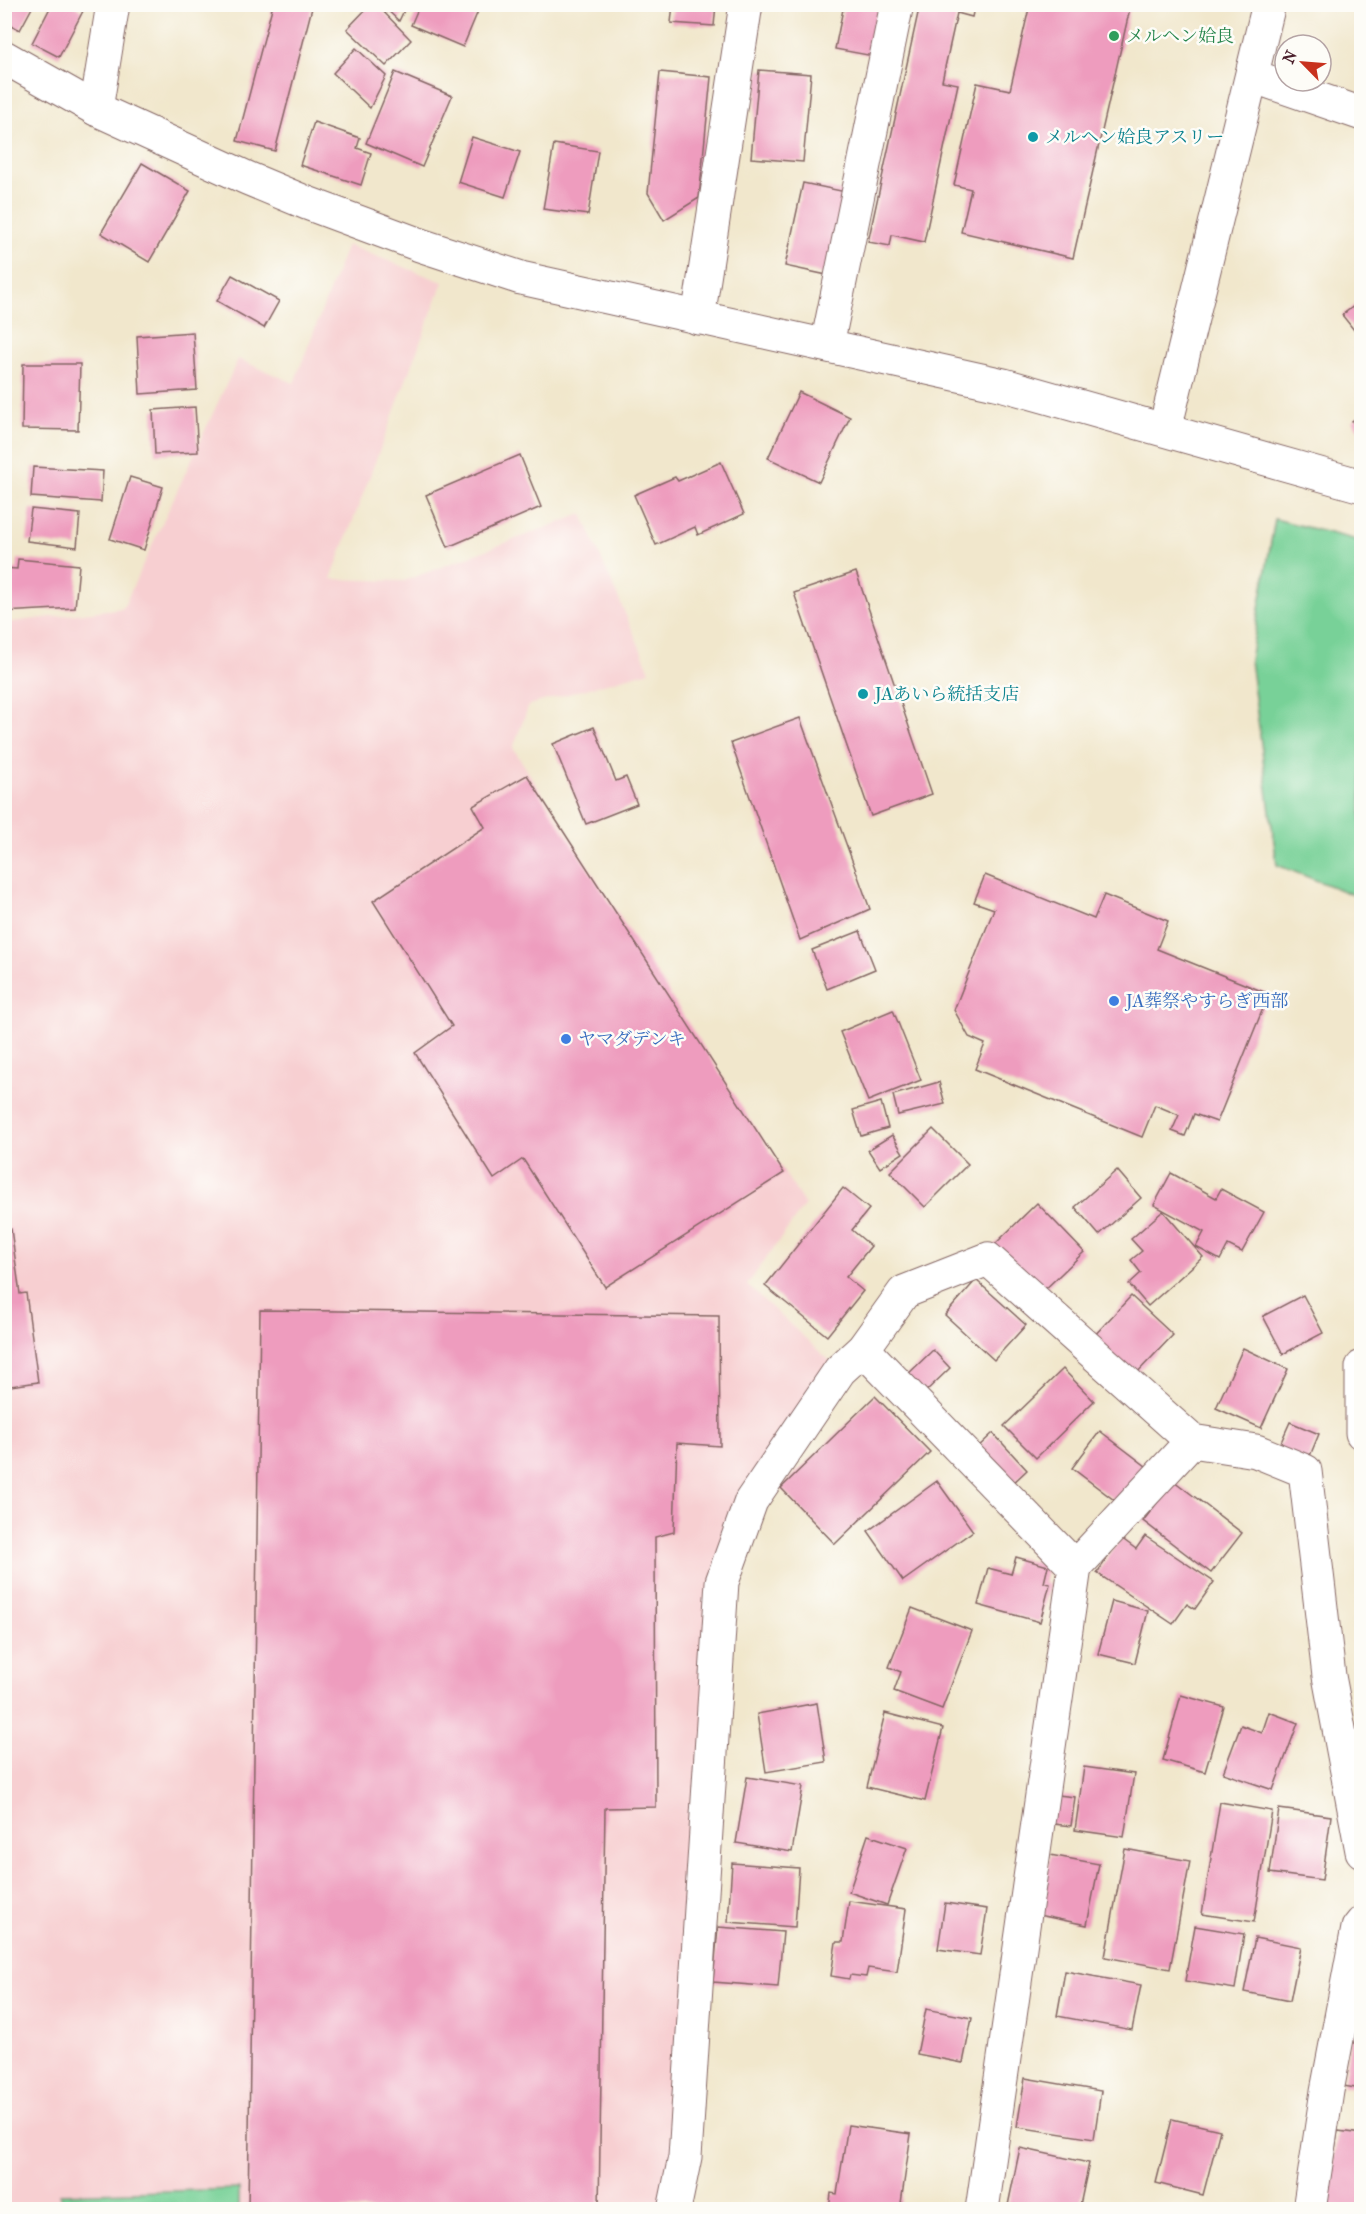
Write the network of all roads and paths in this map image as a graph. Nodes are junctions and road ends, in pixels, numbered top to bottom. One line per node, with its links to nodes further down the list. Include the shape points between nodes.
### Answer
1 (113, 4): 7 (street)
2 (746, 4): 9 (street)
3 (897, 4): 10 (street)
4 (1269, 4): 6 (street)
5 (4, 57): 7 (street)
6 (1252, 76): 8 (street); 11 (street)
7 (96, 109): 9 (street, via 307,203 420,245 521,278)
8 (1362, 114)
9 (698, 318): 10 (street)
10 (827, 345): 11 (street, via 1004,385)
11 (1165, 429): 12 (street)
12 (1362, 486)
13 (863, 1349): 16 (street, via 904,1292 988,1259); 17 (street); 20 (street, via 840,1370 751,1501 722,1582 684,2157)
14 (1362, 1367): 15 (street)
15 (1362, 1433)
16 (1192, 1441): 17 (street); 18 (street, via 1256,1451 1305,1471 1329,1676)
17 (1075, 1568): 21 (street)
18 (1362, 1851)
19 (1362, 1923): 22 (street, via 1329,2079)
20 (674, 2210)
21 (982, 2210)
22 (1310, 2210)

